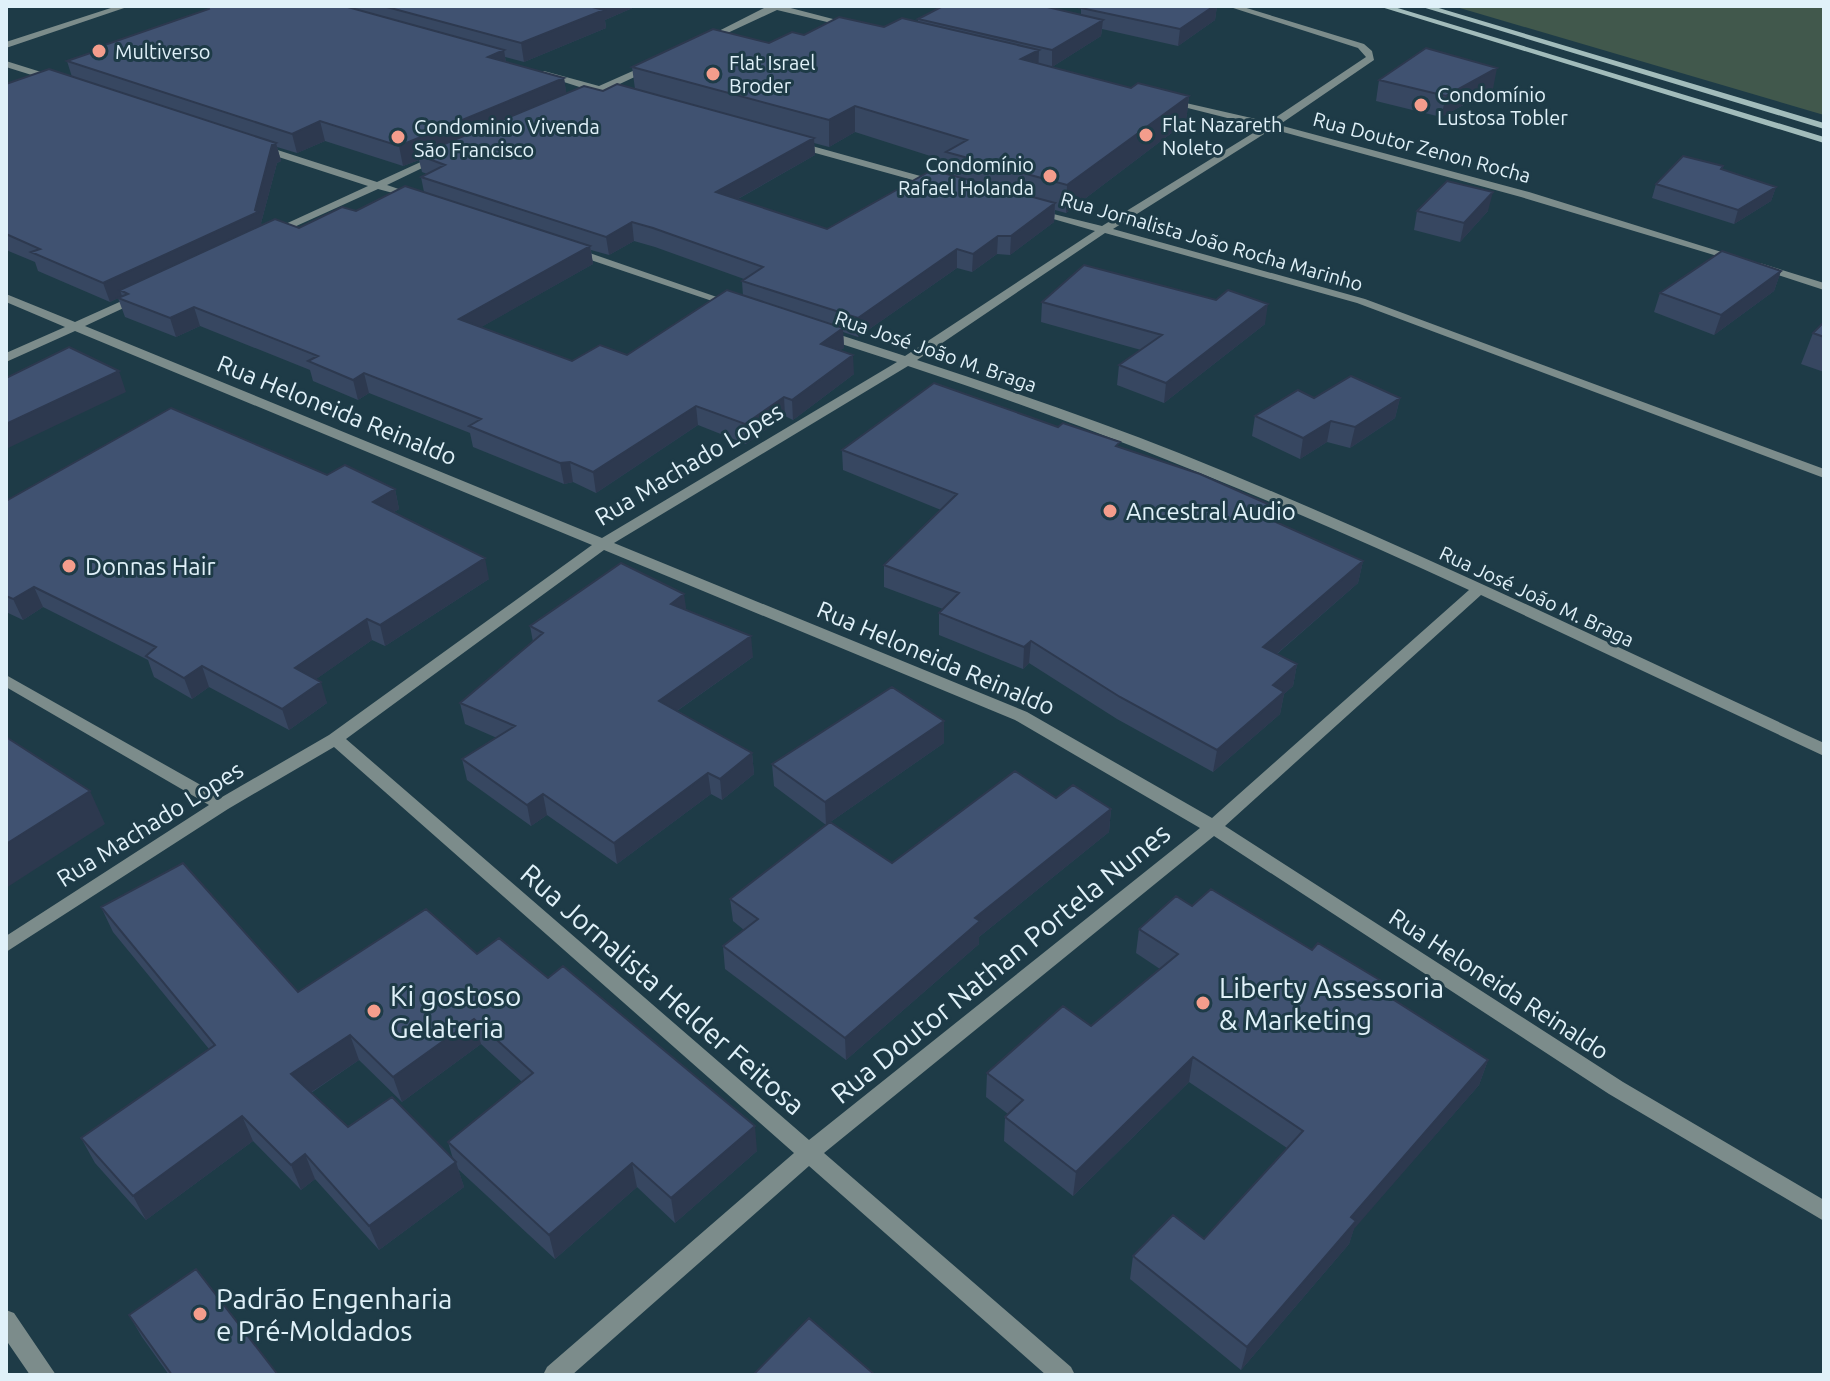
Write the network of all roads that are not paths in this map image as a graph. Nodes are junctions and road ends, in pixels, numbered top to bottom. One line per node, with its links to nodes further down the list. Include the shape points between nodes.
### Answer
1 (126, 6): 7 (street)
2 (775, 6): 6 (street); 8 (street)
3 (1231, 6): 17 (street, Rua Machado Lopes, via 1361,46 1371,58)
4 (1382, 6): 20 (main road)
5 (1423, 6): 18 (main road)
6 (864, 28)
7 (6, 45)
8 (695, 45)
9 (668, 58): 13 (street)
10 (6, 64): 12 (street)
11 (525, 68): 13 (street)
12 (65, 83)
13 (601, 89): 14 (street); 16 (street)
14 (587, 95)
15 (1150, 96): 17 (street, Rua Doutor Zenon Rocha)
16 (631, 98)
17 (1272, 125): 27 (street, Rua Machado Lopes); 30 (street, Rua Doutor Zenon Rocha, via 1578,208)
18 (1824, 126)
19 (783, 140): 24 (street)
20 (1824, 140)
21 (242, 141): 23 (street)
22 (447, 154): 23 (street)
23 (376, 185): 25 (street); 28 (street)
24 (951, 187)
25 (435, 205)
26 (1027, 209): 27 (street, Rua Jornalista João Rocha Marinho)
27 (1103, 230): 37 (street, Rua Machado Lopes); 38 (street, Rua Jornalista João Rocha Marinho, via 1361,301)
28 (260, 239)
29 (555, 244): 33 (street)
30 (1824, 287)
31 (145, 294): 34 (street)
32 (6, 298): 34 (street, Rua Heloneida Reinaldo)
33 (745, 308)
34 (73, 328): 36 (street); 39 (street, Rua Heloneida Reinaldo)
35 (804, 328): 37 (street, Rua José João M. Braga)
36 (6, 358)
37 (907, 361): 39 (street, Rua Machado Lopes); 40 (street, Rua José João M. Braga, via 1172,456)
38 (1824, 474)
39 (601, 545): 42 (street, Rua Machado Lopes); 45 (street, Rua Heloneida Reinaldo, via 1021,716)
40 (1478, 590): 43 (street, Rua José João M. Braga); 45 (street, Rua Doutor Nathan Portela Nunes)
41 (6, 680): 44 (street)
42 (335, 739): 44 (street, Rua Machado Lopes); 47 (street, Rua Jornalista Helder Feitosa)
43 (1824, 750)
44 (222, 805): 46 (street, Rua Machado Lopes)
45 (1213, 827): 47 (street, Rua Doutor Nathan Portela Nunes); 48 (street, Rua Heloneida Reinaldo, via 1616,1088)
46 (6, 945)
47 (808, 1154): 51 (street, Rua Doutor Nathan Portela Nunes); 52 (street, Rua Jornalista Helder Feitosa)
48 (1824, 1211)
49 (6, 1321): 50 (street)
50 (44, 1375)
51 (555, 1375)
52 (1063, 1375)

